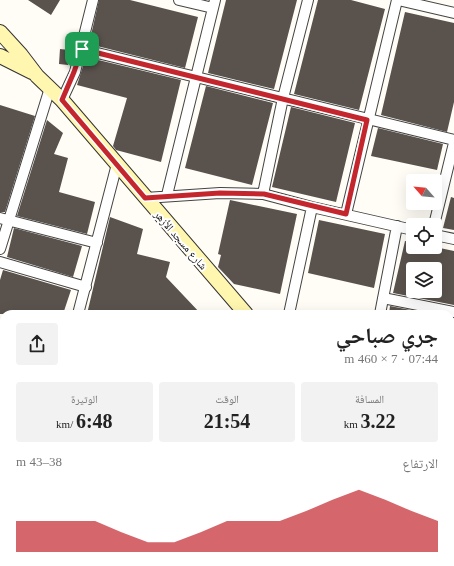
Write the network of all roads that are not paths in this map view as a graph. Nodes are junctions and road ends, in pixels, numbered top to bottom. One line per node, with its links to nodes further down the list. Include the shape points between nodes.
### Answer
1 (93, 0): 8 (street)
2 (179, 0): 5 (street)
3 (308, 0): 13 (street)
4 (398, 0): 6 (street); 15 (street)
5 (214, 4): 11 (street)
6 (454, 13)
7 (0, 32): 10 (street, شارع مسجد الأزهر)
8 (82, 49): 11 (street); 14 (street)
9 (0, 56): 10 (street, شارع مسجد الأزهر)
10 (37, 76): 12 (street, شارع مسجد الأزهر)
11 (196, 78): 13 (street); 19 (street)
12 (50, 88): 14 (street, شارع مسجد الأزهر); 24 (street)
13 (283, 98): 15 (street); 18 (street)
14 (62, 100): 17 (street, شارع مسجد الأزهر)
15 (367, 120): 16 (street); 22 (street)
16 (454, 142): 23 (street)
17 (117, 164): 20 (street, شارع مسجد الأزهر); 29 (street)
18 (264, 194): 19 (street); 21 (street)
19 (167, 195): 20 (street)
20 (145, 198): 35 (street, شارع مسجد الأزهر)
21 (312, 207): 22 (street); 36 (street)
22 (346, 214): 25 (street)
23 (436, 218)
24 (5, 219): 29 (street); 30 (street)
25 (397, 226): 26 (street); 33 (street)
26 (406, 228)
27 (442, 236): 28 (street)
28 (454, 239)
29 (97, 243): 32 (street)
30 (0, 249)
31 (0, 262): 32 (street)
32 (86, 287): 34 (street)
33 (383, 298): 37 (street); 38 (street)
34 (79, 310)
35 (243, 310)
36 (290, 310)
37 (381, 310)
38 (444, 310)

